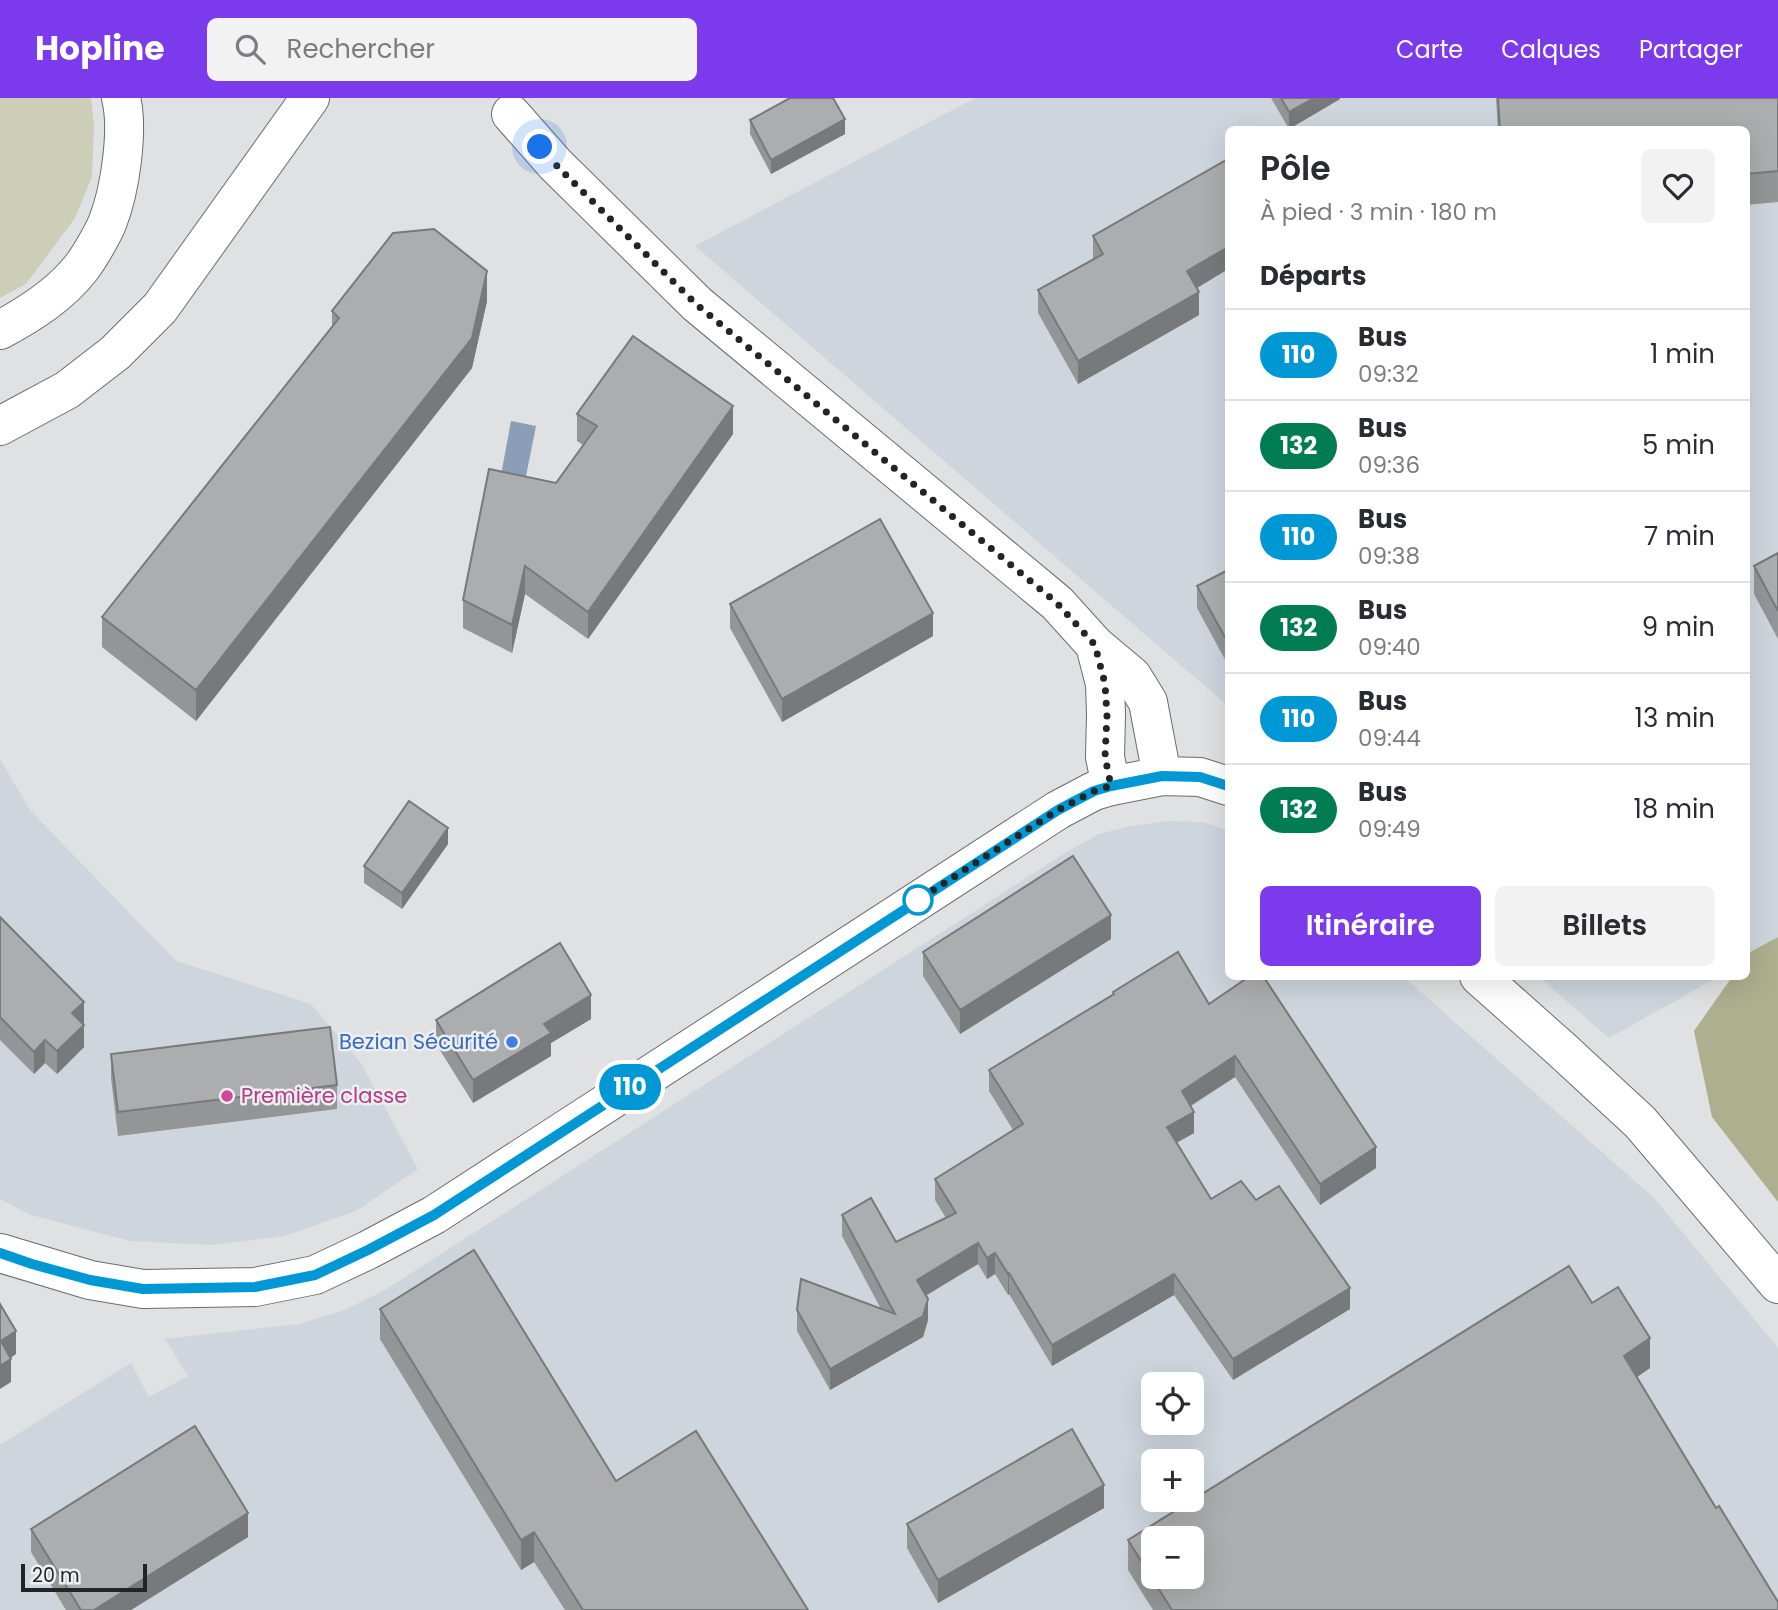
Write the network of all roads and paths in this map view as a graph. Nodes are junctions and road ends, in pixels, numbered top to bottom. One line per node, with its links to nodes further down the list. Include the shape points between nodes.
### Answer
1 (121, 98): 4 (main road, via 122,167 108,221 82,267 45,303)
2 (310, 98): 5 (main road, via 160,308 115,354 67,390)
3 (511, 114): 6 (main road, via 696,304 1057,603)
4 (0, 330)
5 (0, 426)
6 (1095, 645): 7 (main road, via 1132,676 1147,702); 9 (main road, via 1105,684 1105,757)
7 (1162, 776): 8 (main road, via 1200,777); 9 (main road)
8 (1225, 785)
9 (1111, 786): 11 (main road, via 1058,810 434,1215 315,1275 255,1287 143,1289 90,1280)
10 (1483, 980): 12 (main road, via 1640,1122)
11 (0, 1253)
12 (1778, 1284)

